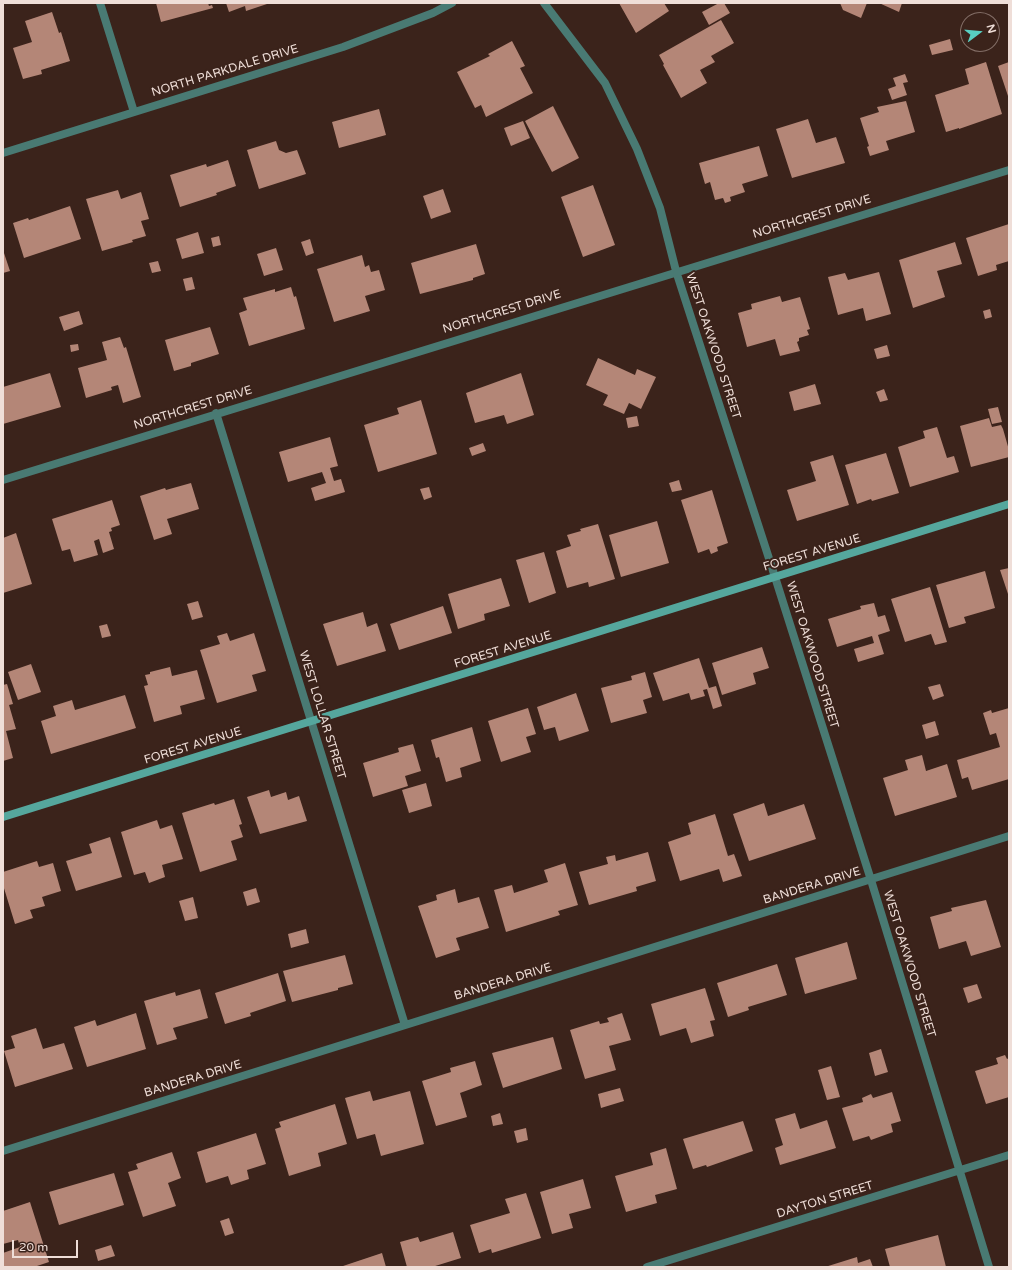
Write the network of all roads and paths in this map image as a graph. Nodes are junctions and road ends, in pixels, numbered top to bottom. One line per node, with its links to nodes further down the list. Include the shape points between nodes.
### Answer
1 (100, 3): 4 (street)
2 (452, 3): 4 (street, NORTH PARKDALE DRIVE, via 433,13 343,47)
3 (544, 3): 7 (street, WEST OAKWOOD STREET, via 605,83 637,149 660,208)
4 (134, 112): 5 (street, NORTH PARKDALE DRIVE)
5 (3, 153)
6 (1009, 170): 7 (street, NORTHCREST DRIVE)
7 (676, 271): 8 (street, NORTHCREST DRIVE); 11 (street, WEST OAKWOOD STREET)
8 (216, 413): 9 (street, NORTHCREST DRIVE); 12 (street, WEST LOLLAR STREET)
9 (3, 480)
10 (1009, 504): 11 (street, FOREST AVENUE)
11 (775, 577): 12 (street, FOREST AVENUE); 15 (street, WEST OAKWOOD STREET)
12 (312, 722): 13 (street, FOREST AVENUE); 16 (street, WEST LOLLAR STREET)
13 (3, 817)
14 (1009, 836): 15 (street, BANDERA DRIVE)
15 (871, 880): 16 (street, BANDERA DRIVE); 19 (street, WEST OAKWOOD STREET)
16 (405, 1025): 17 (street, BANDERA DRIVE)
17 (3, 1151)
18 (1009, 1155): 19 (street, DAYTON STREET)
19 (959, 1171): 20 (street, DAYTON STREET); 21 (street, WEST OAKWOOD STREET)
20 (647, 1267)
21 (989, 1267)

